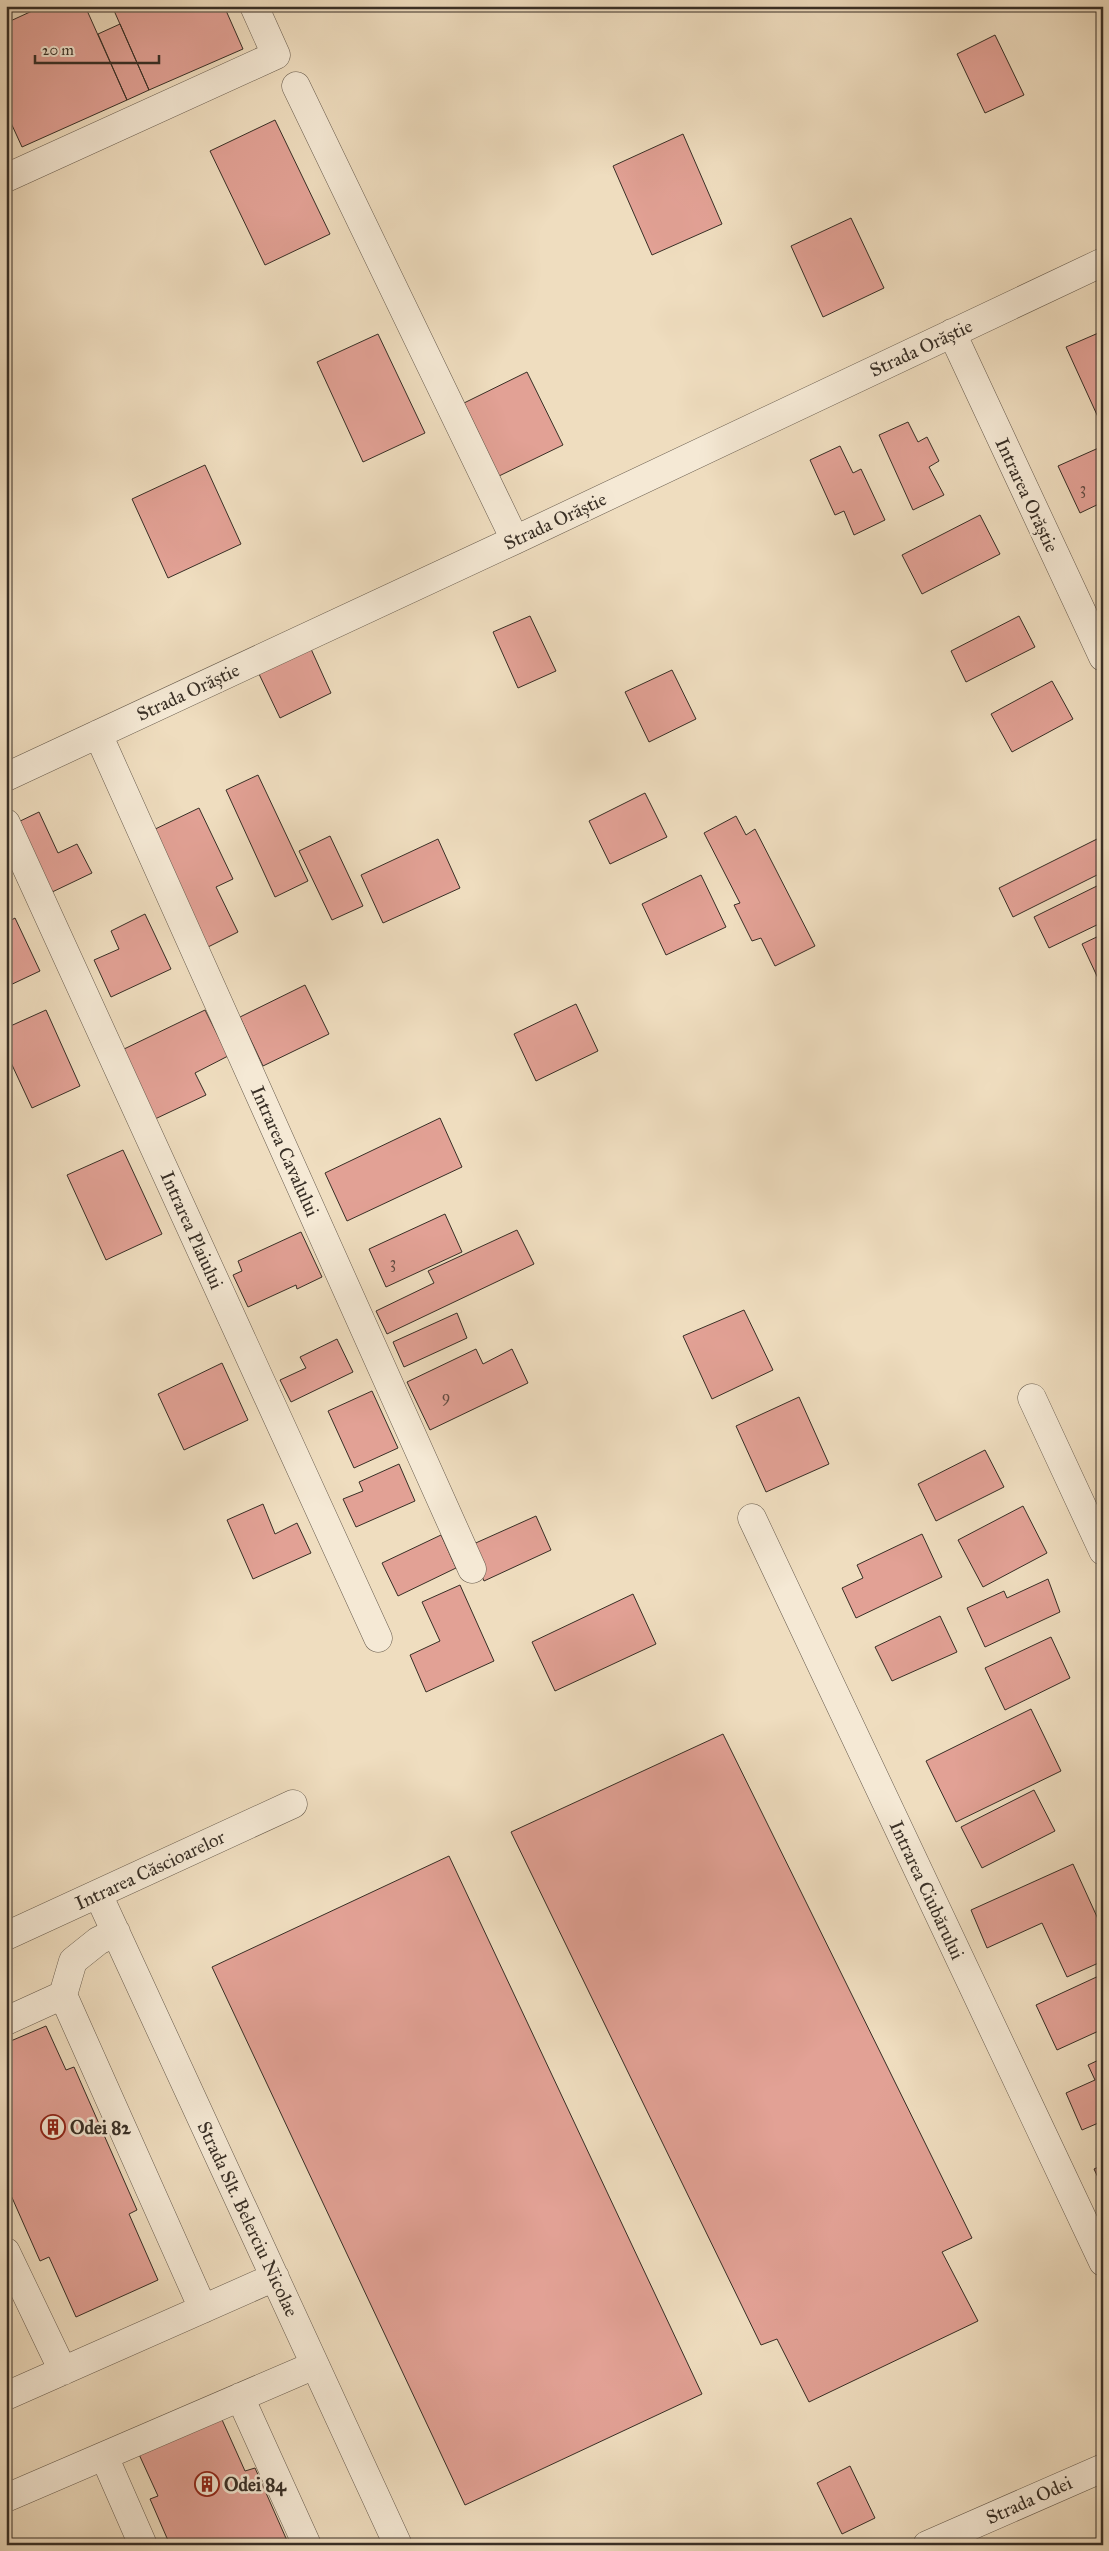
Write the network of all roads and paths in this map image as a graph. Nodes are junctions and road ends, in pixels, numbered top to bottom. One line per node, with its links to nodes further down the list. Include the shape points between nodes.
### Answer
1 (254, 6): 3 (street, via 276,55)
2 (296, 86): 6 (street)
3 (6, 178)
4 (1103, 262): 5 (street, Strada Orăștie)
5 (952, 333): 6 (street, Strada Orăștie); 7 (street, Intrarea Orăștie)
6 (515, 540): 8 (street, Strada Orăștie)
7 (1103, 657)
8 (98, 734): 9 (street, Strada Orăștie); 14 (street, Intrarea Cavalului)
9 (6, 777)
10 (6, 822): 15 (street, Intrarea Plaiului)
11 (1032, 1398): 13 (street)
12 (752, 1518): 23 (street, Intrarea Ciubărului)
13 (1103, 1551)
14 (472, 1569)
15 (378, 1638)
16 (293, 1804): 17 (street, Intrarea Căscioarelor)
17 (98, 1894): 18 (street, Strada Slt. Belerciu Nicolae); 19 (street, Intrarea Căscioarelor)
18 (116, 1932): 20 (street, via 98,1941 73,1961); 24 (street, Strada Slt. Belerciu Nicolae)
19 (6, 1936)
20 (63, 1996): 21 (street); 25 (street)
21 (6, 2021)
22 (6, 2252): 27 (street)
23 (1103, 2262)
24 (275, 2277): 25 (street); 26 (street, Strada Slt. Belerciu Nicolae)
25 (203, 2309): 27 (street)
26 (315, 2365): 29 (street); 36 (street, Strada Slt. Belerciu Nicolae)
27 (64, 2371): 28 (street)
28 (6, 2396)
29 (240, 2397): 30 (street); 35 (street)
30 (104, 2456): 32 (street); 34 (street)
31 (1103, 2468): 33 (street, Strada Odei)
32 (6, 2498)
33 (933, 2543)
34 (143, 2545)
35 (307, 2545)
36 (398, 2545)

